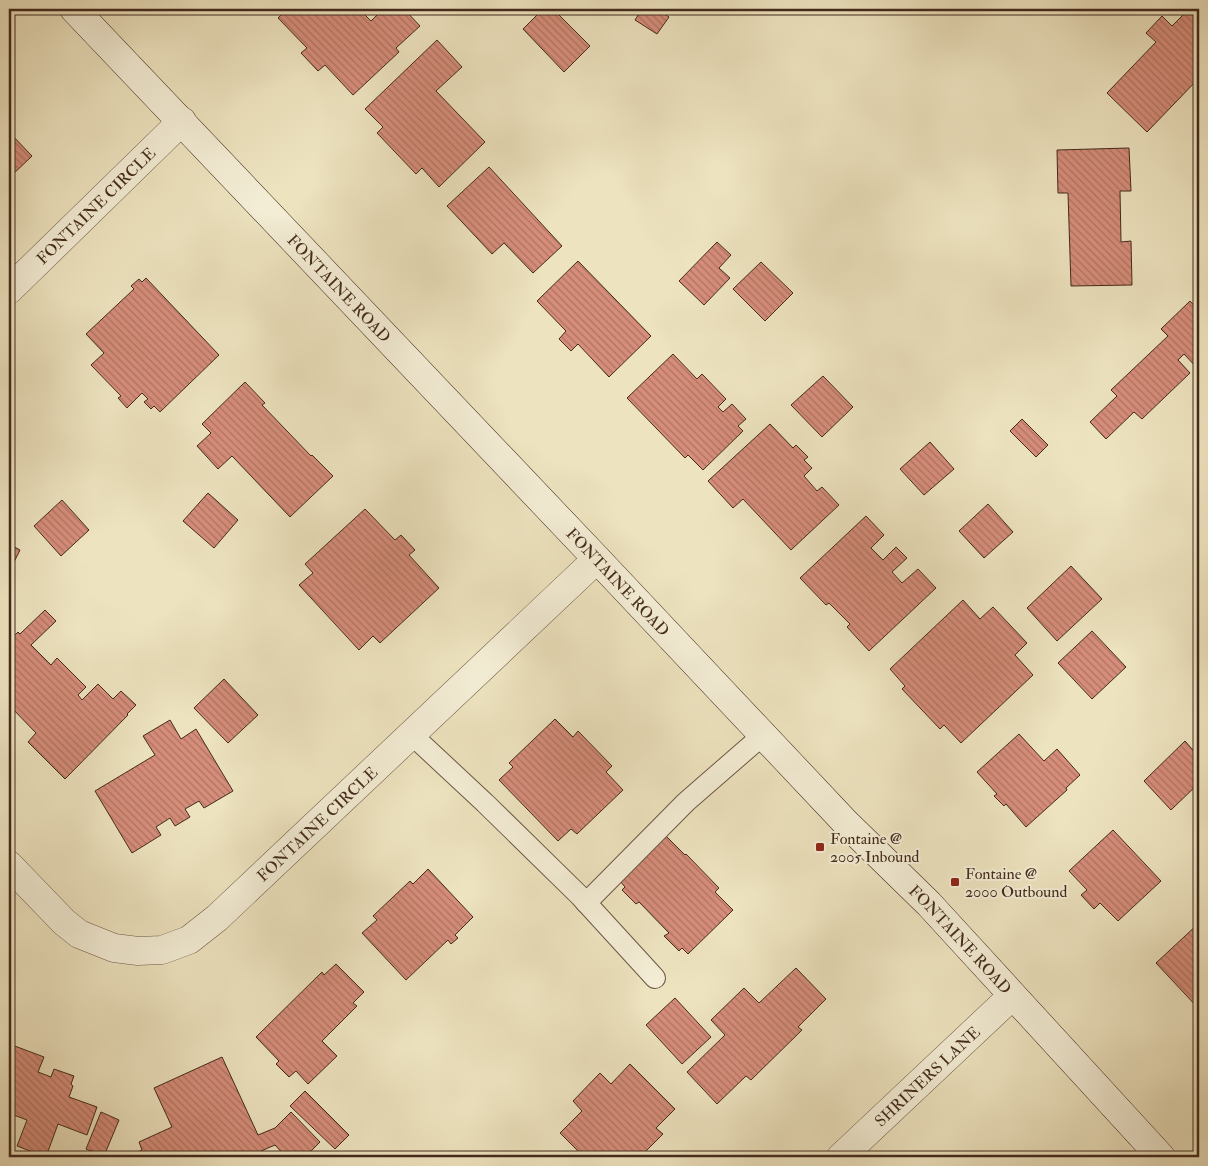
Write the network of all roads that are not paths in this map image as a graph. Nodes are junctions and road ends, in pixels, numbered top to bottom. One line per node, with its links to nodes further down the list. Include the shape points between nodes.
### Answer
1 (74, 9): 2 (street, FONTAINE ROAD)
2 (182, 121): 3 (street, FONTAINE CIRCLE); 4 (street, FONTAINE ROAD)
3 (9, 290)
4 (597, 559): 5 (street, FONTAINE CIRCLE); 6 (street, FONTAINE ROAD)
5 (411, 734): 7 (street, FONTAINE CIRCLE, via 217,918 189,940 162,950 138,952 114,948 80,934 64,922); 8 (lane)
6 (764, 735): 8 (lane, via 686,802); 10 (street, FONTAINE ROAD, via 846,823 929,904)
7 (9, 865)
8 (586, 903): 9 (lane)
9 (655, 978)
10 (1012, 996): 11 (street, SHRINERS LANE); 12 (street, FONTAINE ROAD)
11 (841, 1157)
12 (1161, 1157)

